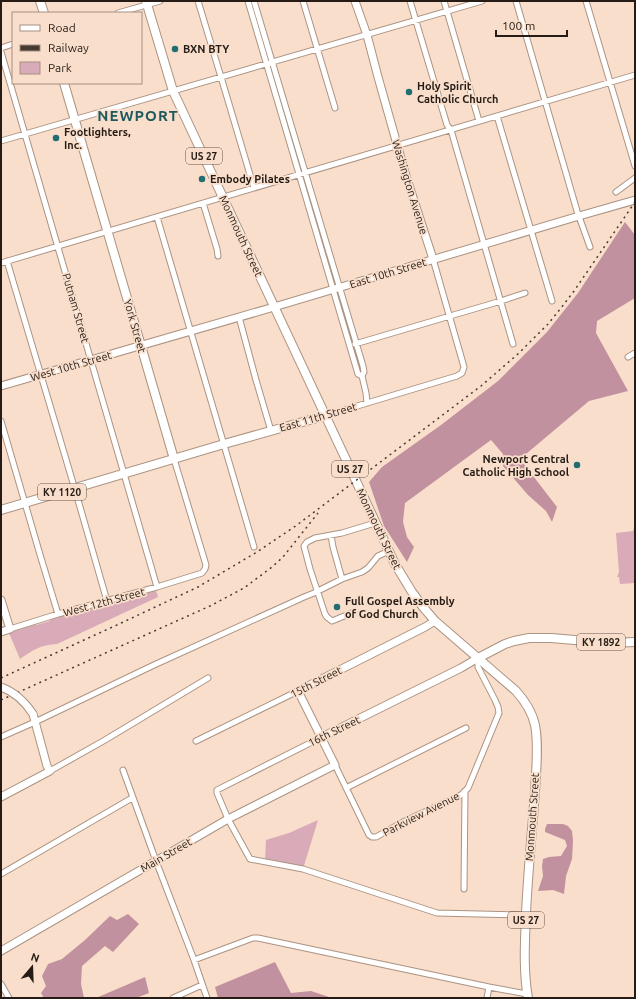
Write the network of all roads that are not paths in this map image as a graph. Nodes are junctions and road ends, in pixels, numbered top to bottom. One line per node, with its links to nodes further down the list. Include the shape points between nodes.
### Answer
1 (40, 1): 14 (main road)
2 (160, 1): 13 (street)
3 (198, 1): 26 (street)
4 (248, 1): 24 (street)
5 (254, 1): 23 (street)
6 (303, 1): 21 (street)
7 (356, 1): 18 (street, Washington Avenue)
8 (410, 1): 17 (street)
9 (444, 1): 16 (street)
10 (482, 1): 16 (street)
11 (516, 1): 30 (street)
12 (586, 1): 27 (street)
13 (147, 3): 15 (street); 29 (main road, Monmouth Street / US 27)
14 (44, 12)
15 (121, 12)
16 (447, 12): 17 (street); 34 (street)
17 (416, 20): 18 (street); 35 (street, via 447,125)
18 (367, 35): 21 (street); 38 (street, Washington Avenue)
19 (12, 44): 20 (street)
20 (1, 48)
21 (318, 49): 23 (street); 31 (street)
22 (1, 52): 36 (street, Putnam Street)
23 (273, 62): 24 (street); 40 (street)
24 (266, 64): 26 (street); 41 (street)
25 (635, 75): 27 (street)
26 (221, 77): 29 (street); 43 (street)
27 (610, 83): 30 (street); 39 (street)
28 (64, 84): 33 (main road, York Street)
29 (173, 91): 33 (street); 45 (main road, Monmouth Street / US 27)
30 (545, 102): 32 (street); 48 (street)
31 (335, 108)
32 (497, 116): 34 (street); 50 (street)
33 (75, 120): 36 (street); 51 (main road, York Street)
34 (479, 122): 35 (street)
35 (451, 130): 38 (street); 52 (street)
36 (25, 134): 37 (street); 53 (street, Putnam Street)
37 (1, 141)
38 (398, 146): 40 (street); 56 (street, Washington Avenue)
39 (635, 166)
40 (305, 173): 41 (street); 59 (street)
41 (299, 175): 43 (street); 59 (street)
42 (635, 178): 44 (street)
43 (254, 188): 45 (street)
44 (616, 192)
45 (223, 198): 47 (street); 63 (main road, Monmouth Street / US 27)
46 (635, 200): 48 (street, East 10th Street)
47 (203, 203): 49 (street); 55 (street)
48 (579, 216): 50 (street, East 10th Street); 54 (street)
49 (157, 217): 51 (street); 66 (street)
50 (531, 231): 52 (street, East 10th Street); 61 (street)
51 (108, 232): 53 (street); 70 (main road, York Street)
52 (484, 245): 56 (street, East 10th Street); 62 (street)
53 (58, 246): 57 (street); 73 (street, Putnam Street)
54 (590, 246)
55 (218, 256)
56 (433, 259): 59 (street, East 10th Street); 64 (street, Washington Avenue)
57 (7, 261): 58 (street); 75 (street)
58 (1, 263)
59 (336, 288): 63 (street, East 10th Street); 67 (street); 69 (street)
60 (525, 293): 62 (street)
61 (552, 301)
62 (501, 302): 64 (street); 68 (street)
63 (274, 307): 65 (street, East 10th Street); 79 (main road, Monmouth Street / US 27)
64 (449, 316): 67 (street); 74 (street, Washington Avenue, via 464,367)
65 (239, 317): 66 (street, East 10th Street); 81 (street)
66 (190, 331): 70 (street, East 10th Street); 82 (street)
67 (357, 344): 69 (street); 76 (street, via 364,372)
68 (513, 344)
69 (350, 345): 76 (street, via 358,374)
70 (141, 346): 73 (street, West 10th Street); 83 (main road, York Street)
71 (635, 353): 72 (street)
72 (628, 357)
73 (91, 360): 75 (street, West 10th Street); 84 (street, Putnam Street)
74 (462, 373): 78 (street, East 11th Street)
75 (41, 375): 77 (street, West 10th Street); 85 (street)
76 (362, 376): 78 (street)
77 (1, 386)
78 (367, 403): 79 (street, East 11th Street)
79 (324, 416): 81 (main road, East 11th Street); 88 (main road, Monmouth Street / US 27)
80 (1, 421): 86 (street)
81 (271, 431): 82 (main road, East 11th Street)
82 (224, 444): 83 (main road, East 11th Street); 90 (street)
83 (174, 459): 84 (main road, KY 1120); 92 (street, York Street, via 206,565)
84 (124, 474): 85 (main road, KY 1120); 94 (street, Putnam Street)
85 (74, 489): 86 (main road, KY 1120); 97 (street)
86 (25, 503): 87 (main road, KY 1120); 99 (street)
87 (1, 510)
88 (375, 523): 89 (street); 91 (main road, Monmouth Street / US 27)
89 (331, 535): 93 (street); 95 (street, via 307,542 304,548)
90 (254, 547)
91 (389, 551): 93 (street, via 378,556 362,572); 100 (main road, Monmouth Street / US 27, via 407,585)
92 (205, 570): 94 (street, West 12th Street)
93 (342, 579): 95 (street)
94 (157, 587): 97 (street, West 12th Street)
95 (318, 591): 98 (street, via 325,614 332,621); 108 (street)
96 (1, 600): 101 (street)
97 (106, 601): 99 (street, West 12th Street)
98 (354, 612)
99 (58, 614): 101 (street, West 12th Street)
100 (435, 621): 104 (main road, Monmouth Street / US 27); 107 (street, 15th Street)
101 (10, 629): 102 (street, West 12th Street)
102 (1, 632)
103 (635, 642): 104 (main road, KY 1892, via 530,638 514,641)
104 (478, 658): 110 (street, 16th Street); 117 (street, Parkview Avenue, via 478,667 499,713); 124 (main road, Monmouth Street / US 27, via 526,702 535,723 535,791 530,799 527,840 530,846)
105 (208, 678): 115 (street)
106 (1, 687): 108 (street, bridge, via 23,701 33,714)
107 (298, 691): 110 (street, Parkview Avenue); 112 (street, 15th Street)
108 (35, 722): 111 (street); 115 (street)
109 (466, 728): 116 (street)
110 (322, 736): 113 (street, Parkview Avenue); 120 (street, 16th Street, via 217,790)
111 (1, 737)
112 (196, 741)
113 (335, 765): 116 (street, Parkview Avenue); 120 (street, Main Street)
114 (122, 770): 119 (street)
115 (50, 771): 118 (street)
116 (346, 788): 117 (street, Parkview Avenue, via 369,835 374,837)
117 (465, 791): 123 (street)
118 (1, 797)
119 (132, 798): 121 (street); 122 (street)
120 (228, 819): 121 (street, Main Street); 124 (street, via 248,858 252,860 303,869 437,913)
121 (156, 861): 125 (street, Main Street); 126 (street)
122 (1, 874)
123 (464, 890)
124 (526, 915): 130 (main road, Monmouth Street / US 27, via 525,979)
125 (1, 951)
126 (194, 960): 128 (street); 129 (street, via 258,938)
127 (1, 984): 131 (street)
128 (202, 985): 132 (street); 133 (street)
129 (489, 987): 130 (street); 134 (street)
130 (528, 996)
131 (9, 998)
132 (173, 998)
133 (207, 998)
134 (487, 998)

